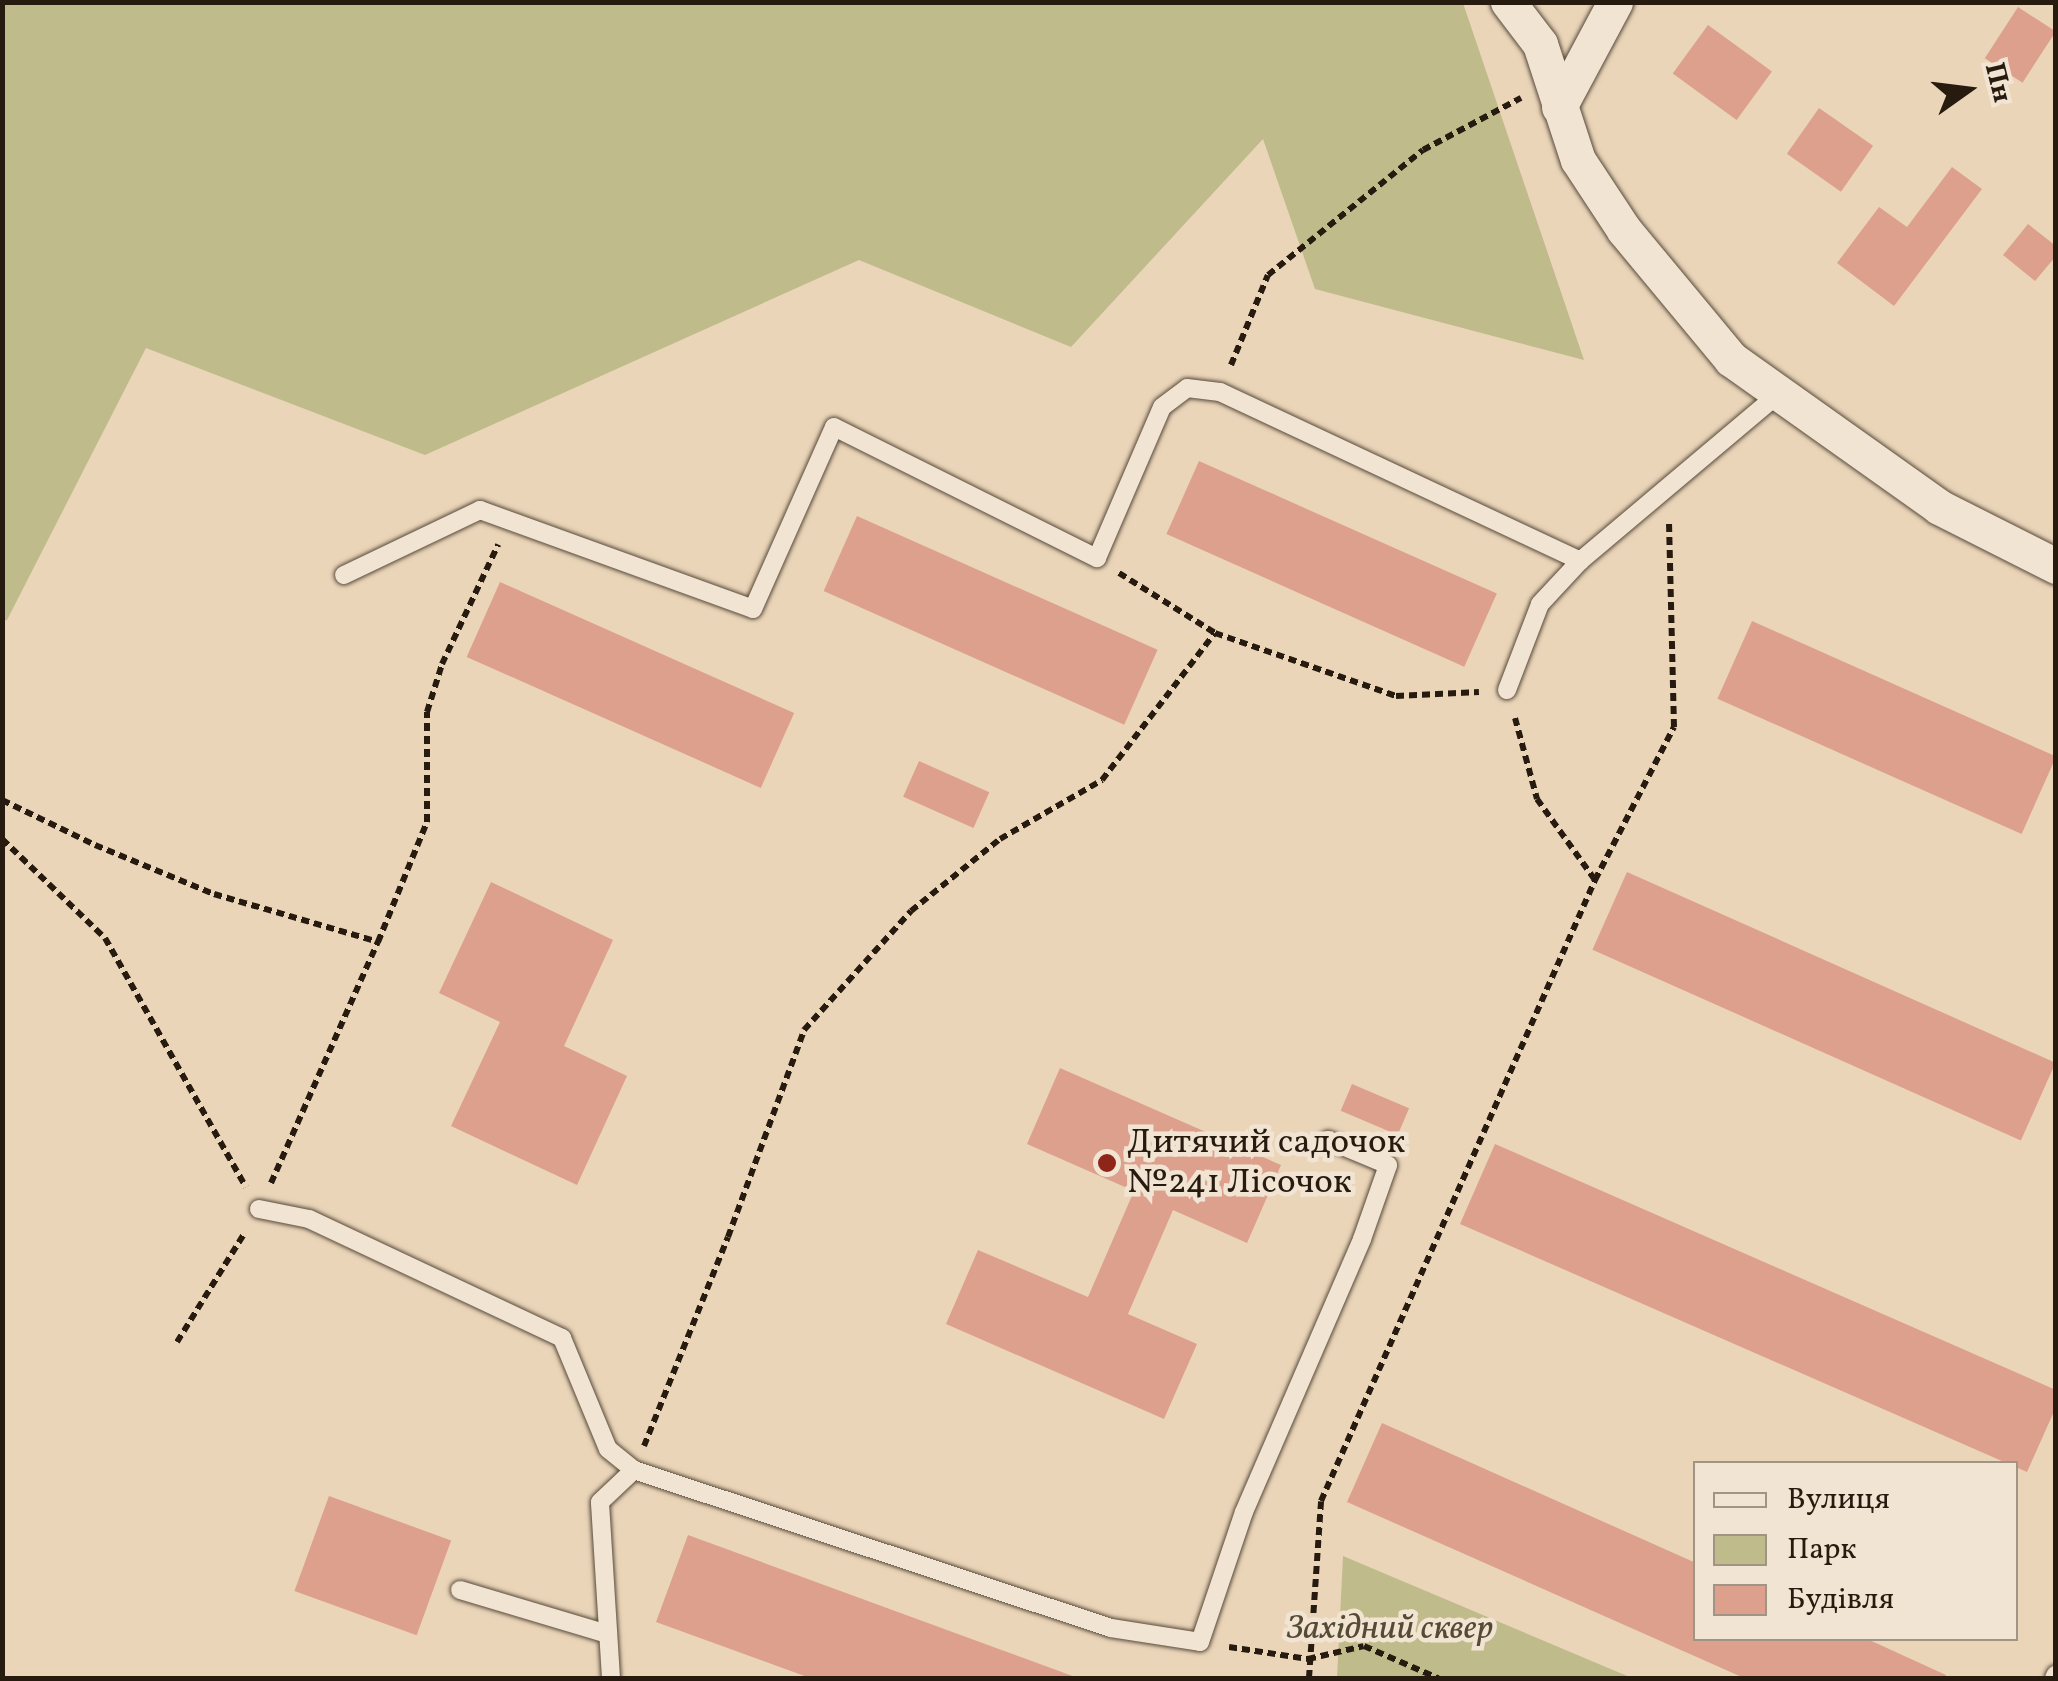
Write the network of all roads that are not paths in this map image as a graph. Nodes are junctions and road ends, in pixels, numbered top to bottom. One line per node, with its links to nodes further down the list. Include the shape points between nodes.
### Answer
1 (1508, 2): 3 (street, via 1540,44)
2 (1615, 2): 3 (street)
3 (1556, 94): 4 (street, via 1578,160 1624,230 1731,359)
4 (1778, 394): 5 (lane); 6 (street, via 1939,507)
5 (1580, 561): 7 (lane, via 1220,392 1186,388 1162,407 1097,558 834,427 753,610 480,510); 8 (lane, via 1540,604)
6 (2056, 566)
7 (344, 575)
8 (1508, 690)
9 (1328, 1140): 11 (lane, via 1388,1165 1244,1512 1200,1642 1111,1628)
10 (259, 1210): 11 (lane, via 309,1219 562,1338 608,1449)
11 (634, 1470): 13 (lane, via 600,1502)
12 (460, 1590): 13 (lane)
13 (608, 1634): 14 (lane)
14 (611, 1678)

